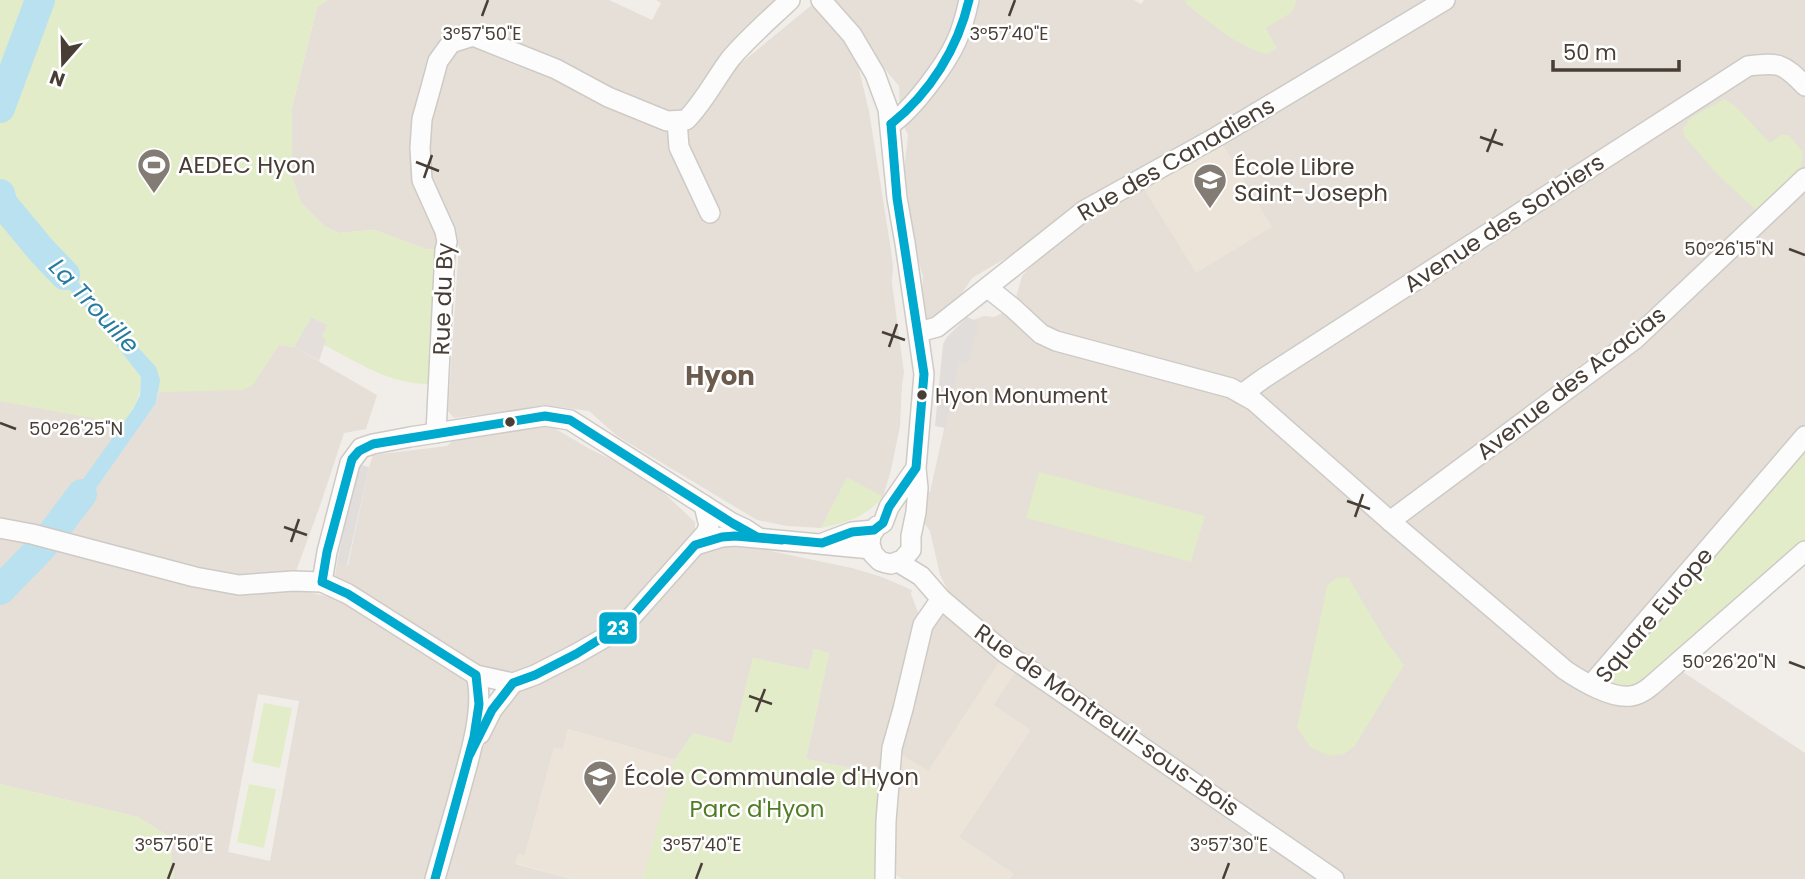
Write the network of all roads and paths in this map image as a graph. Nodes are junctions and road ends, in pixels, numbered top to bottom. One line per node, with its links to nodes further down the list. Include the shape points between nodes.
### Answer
1 (790, 0): 6 (street, via 733,56 686,120)
2 (821, 0): 7 (street, via 852,35 875,75)
3 (969, 0): 7 (street, via 954,46 918,98)
4 (1445, 0): 10 (street, Rue des Canadiens, via 1085,211)
5 (1805, 86): 12 (street, Avenue des Sorbiers, via 1790,70 1771,63 1748,66)
6 (677, 121): 9 (street, via 679,147); 13 (street, Rue du By, via 608,97 556,69 473,36 451,43 438,61 422,119 420,148 422,180 447,242)
7 (891, 124): 11 (street, via 897,198)
8 (1805, 178): 17 (street, Avenue des Acacias, via 1635,339)
9 (708, 214)
10 (988, 288): 11 (street, Rue des Canadiens, via 937,327); 12 (street, via 1041,334 1056,341)
11 (919, 332): 15 (street, via 924,374)
12 (1242, 394): 17 (street)
13 (436, 433): 16 (street, via 545,416 570,419); 24 (street, via 361,448 350,463)
14 (1805, 436): 28 (street, Square Europe)
15 (916, 468): 19 (street); 22 (street, via 916,512)
16 (704, 505): 20 (street); 21 (street, via 709,526)
17 (1390, 522): 28 (street, via 1565,670)
18 (0, 528): 24 (street, via 239,585)
19 (876, 534): 20 (street, via 852,532 822,543); 22 (street, via 889,521 902,524 907,528); 22 (street, via 873,554 880,561 891,564)
20 (757, 537): 21 (street)
21 (700, 539): 27 (street, via 626,623 576,654)
22 (906, 549): 25 (street, Rue de Montreuil-sous-Bois)
23 (1805, 551): 28 (street, Square Europe, via 1643,692 1625,697)
24 (322, 582): 26 (street)
25 (941, 600): 31 (street, via 922,625 892,748); 32 (street, Rue de Montreuil-sous-Bois, via 1005,653)
26 (476, 675): 27 (street); 29 (street, via 478,702)
27 (513, 683): 29 (street, via 492,710)
28 (1591, 685)
29 (470, 754): 30 (street)
30 (435, 879)
31 (885, 879)
32 (1334, 879)

